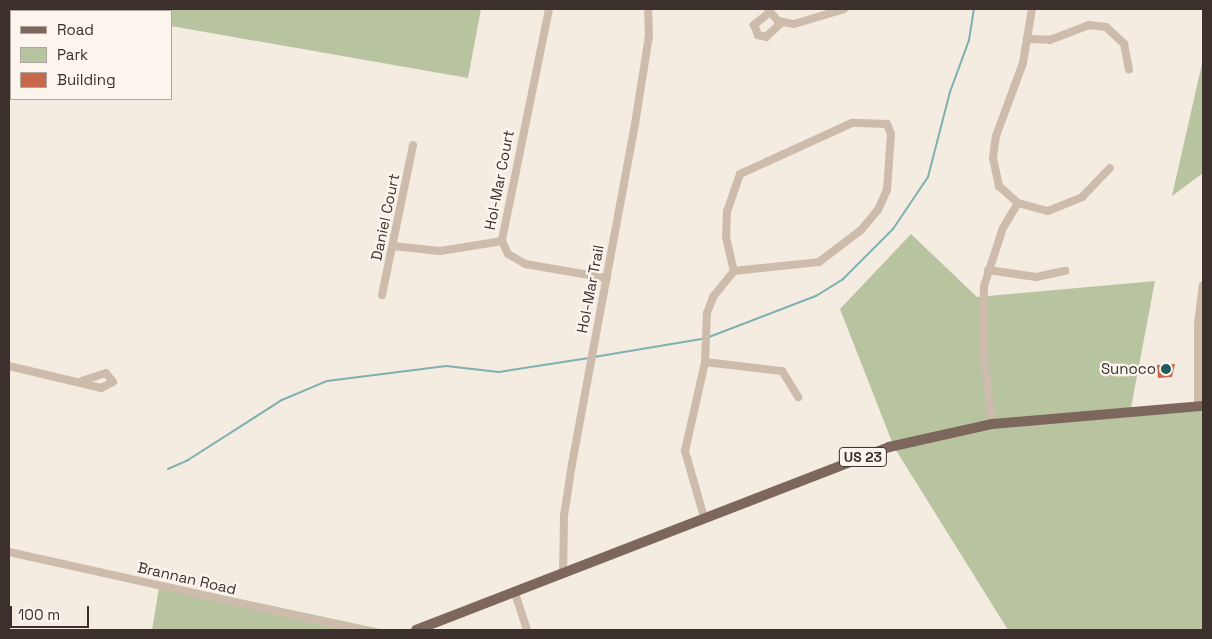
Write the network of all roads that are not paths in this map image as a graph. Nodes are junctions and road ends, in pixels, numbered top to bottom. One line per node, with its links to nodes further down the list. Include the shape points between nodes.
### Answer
1 (548, 9): 12 (street, Hol-Mar Court)
2 (648, 9): 17 (street, Hol-Mar Trail, via 643,73)
3 (844, 9): 6 (street, via 808,22)
4 (1032, 9): 7 (street)
5 (769, 10): 6 (street); 6 (street, via 755,23 758,35 766,37)
6 (782, 22)
7 (1027, 38): 8 (street, via 1050,40 1089,25 1106,27 1124,44); 11 (street, via 993,158 999,186)
8 (1129, 70)
9 (413, 145): 13 (street, Daniel Court)
10 (1110, 168): 11 (street, via 1068,207 1048,211)
11 (1018, 203): 14 (street)
12 (502, 240): 13 (street, via 440,251); 17 (street, Hol-Mar Court, via 508,254 525,264)
13 (393, 246): 19 (street, Daniel Court)
14 (988, 270): 16 (street, via 1036,277); 25 (street, via 981,314)
15 (734, 271): 15 (street, via 726,230 732,186 740,174 852,124 887,124 891,134 889,173 878,210 819,262); 20 (street, via 722,282 707,314)
16 (1065, 271)
17 (607, 278): 28 (street, Hol-Mar Trail, via 567,498)
18 (1203, 285): 24 (street, via 1198,324)
19 (382, 295)
20 (706, 362): 23 (street, via 782,371); 26 (street, via 685,451)
21 (9, 366): 22 (street)
22 (82, 381)
23 (798, 397)
24 (1201, 406): 25 (main road, US 23)
25 (992, 424): 26 (main road, US 23, via 889,447)
26 (704, 517): 28 (main road, US 23)
27 (9, 552): 30 (street, Brannan Road)
28 (563, 574): 29 (main road, US 23)
29 (515, 593): 31 (main road, US 23); 32 (street)
30 (360, 630)
31 (416, 630)
32 (527, 630)

